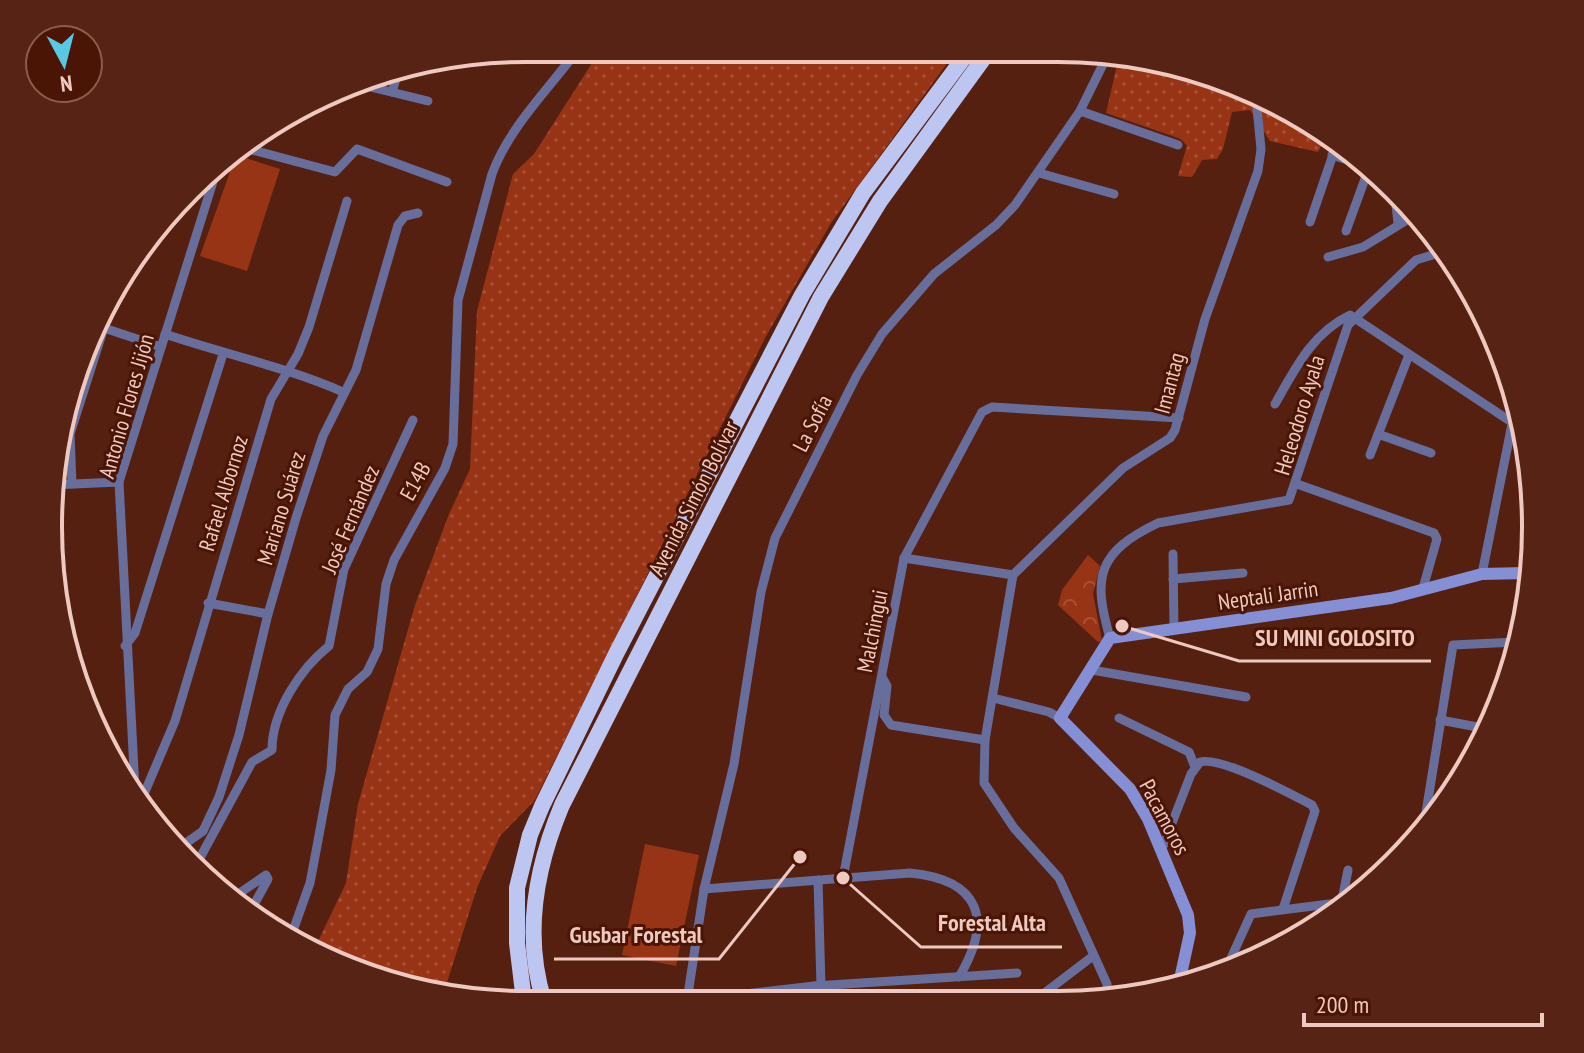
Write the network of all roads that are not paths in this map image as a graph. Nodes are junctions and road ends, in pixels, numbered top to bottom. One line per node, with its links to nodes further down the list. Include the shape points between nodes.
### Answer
1 (568, 62): 90 (street, E14B, via 513,133 492,174 458,300 453,444 394,560 378,649 335,715 315,859)
2 (961, 62): 98 (highway, Avenida Simón Bolívar, via 863,193 802,295 542,806 517,888)
3 (981, 62): 99 (highway, Avenida Simón Bolívar, via 880,201 821,297 562,805 537,883 534,940)
4 (1105, 65): 10 (street, La Sofía)
5 (395, 81): 7 (street)
6 (375, 88): 7 (street)
7 (392, 92): 8 (street)
8 (428, 101)
9 (1257, 108): 38 (street, Imantag, via 1258,171 1205,319)
10 (1080, 111): 11 (street); 15 (street, La Sofía)
11 (1178, 145)
12 (254, 150): 17 (street, via 335,172 357,149)
13 (1332, 155): 14 (street); 24 (street)
14 (1339, 157)
15 (1039, 173): 19 (street); 84 (street, La Sofía, via 996,225 934,274 882,334 775,538 761,592 734,764)
16 (1365, 178): 26 (street)
17 (447, 182)
18 (212, 185): 31 (street, Antonio Flores Jijón)
19 (1114, 194)
20 (347, 201): 35 (street, Rafael Albornoz, via 309,327)
21 (1396, 209): 25 (street)
22 (418, 213): 36 (street, Mariano Suárez, via 405,216 398,225 356,370)
23 (1406, 219): 25 (street)
24 (1310, 222)
25 (1398, 223): 28 (street, via 1363,247)
26 (1346, 231)
27 (1434, 255): 29 (street, Heleodoro Ayala, via 1416,260)
28 (1328, 257)
29 (1353, 316): 34 (street); 37 (street, via 1314,341); 49 (street, Heleodoro Ayala, via 1325,385)
30 (106, 329): 32 (street)
31 (165, 334): 32 (street, Antonio Flores Jijón); 33 (street)
32 (161, 347): 46 (street, Antonio Flores Jijón)
33 (223, 354): 35 (street); 63 (street, via 135,633)
34 (1409, 355): 40 (street); 42 (street)
35 (288, 370): 36 (street); 58 (street, Rafael Albornoz, via 271,399)
36 (343, 392): 59 (street, Mariano Suárez, via 323,436)
37 (1275, 404)
38 (1179, 418): 51 (street, Malchingui, via 986,408); 55 (street, Imantag, via 1170,438 1123,468)
39 (413, 420): 77 (street, José Fernández, via 344,569 329,646 300,677 274,732 272,750 252,762 235,799)
40 (1510, 421)
41 (1512, 433): 54 (street)
42 (1378, 434): 44 (street); 45 (street)
43 (70, 440): 48 (street)
44 (1431, 453)
45 (1370, 455)
46 (119, 482): 48 (street); 63 (street, Antonio Flores Jijón)
47 (64, 484): 48 (street)
48 (72, 484)
49 (1297, 484): 57 (street, via 1434,533 1437,539); 61 (street, Heleodoro Ayala, via 1286,502 1177,517 1119,546 1101,571)
50 (1173, 554): 56 (street)
51 (904, 558): 55 (street); 65 (street, Malchingui)
52 (1243, 573): 56 (street)
53 (1519, 573): 54 (street, Neptali Jarrin)
54 (1482, 574): 57 (street, Neptali Jarrin)
55 (1013, 575): 67 (street)
56 (1173, 579): 60 (street)
57 (1423, 588): 60 (street, Neptali Jarrin, via 1391,598)
58 (208, 603): 59 (street); 75 (street, Rafael Albornoz, via 175,721)
59 (268, 614): 77 (street, Mariano Suárez, via 239,735)
60 (1174, 629): 61 (street, Neptali Jarrin)
61 (1110, 638): 64 (street)
62 (1507, 642): 70 (street, via 1453,645)
63 (125, 646): 74 (street, Antonio Flores Jijón)
64 (1092, 670): 66 (street); 68 (street)
65 (882, 677): 72 (street, via 887,686 884,715 891,725); 82 (street, Malchingui)
66 (1246, 697)
67 (993, 698): 68 (street, Pacamoros); 72 (street)
68 (1060, 718): 79 (street, Pacamoros, via 1130,789)
69 (1119, 718): 73 (street, via 1189,752)
70 (1440, 720): 71 (street); 76 (street)
71 (1476, 727)
72 (985, 740): 91 (street, via 984,783 1014,828 1059,878)
73 (1195, 767): 79 (street); 89 (street, via 1206,760 1216,763 1312,805 1313,826)
74 (134, 775)
75 (145, 791)
76 (1426, 808)
77 (208, 833): 78 (street, José Fernández); 80 (street, Mariano Suárez)
78 (187, 844)
79 (1162, 849): 94 (street, Pacamoros, via 1188,915 1190,933)
80 (199, 856)
81 (1348, 870): 86 (street)
82 (843, 878): 83 (street); 95 (street, via 910,873 936,876 958,889 974,908 979,931)
83 (818, 880): 84 (street); 96 (street)
84 (704, 889): 100 (street, La Sofía)
85 (241, 892): 87 (street, via 266,875)
86 (1341, 894)
87 (255, 903)
88 (1329, 903): 89 (street)
89 (1283, 909): 92 (street, via 1251,914)
90 (293, 929)
91 (1093, 956): 97 (street); 103 (street)
92 (1231, 957)
93 (1017, 973): 95 (street)
94 (1181, 974)
95 (959, 977): 96 (street)
96 (817, 986): 101 (street); 102 (street)
97 (1107, 988)
98 (522, 991)
99 (542, 991)
100 (689, 991)
101 (774, 991)
102 (816, 991)
103 (1047, 991)

